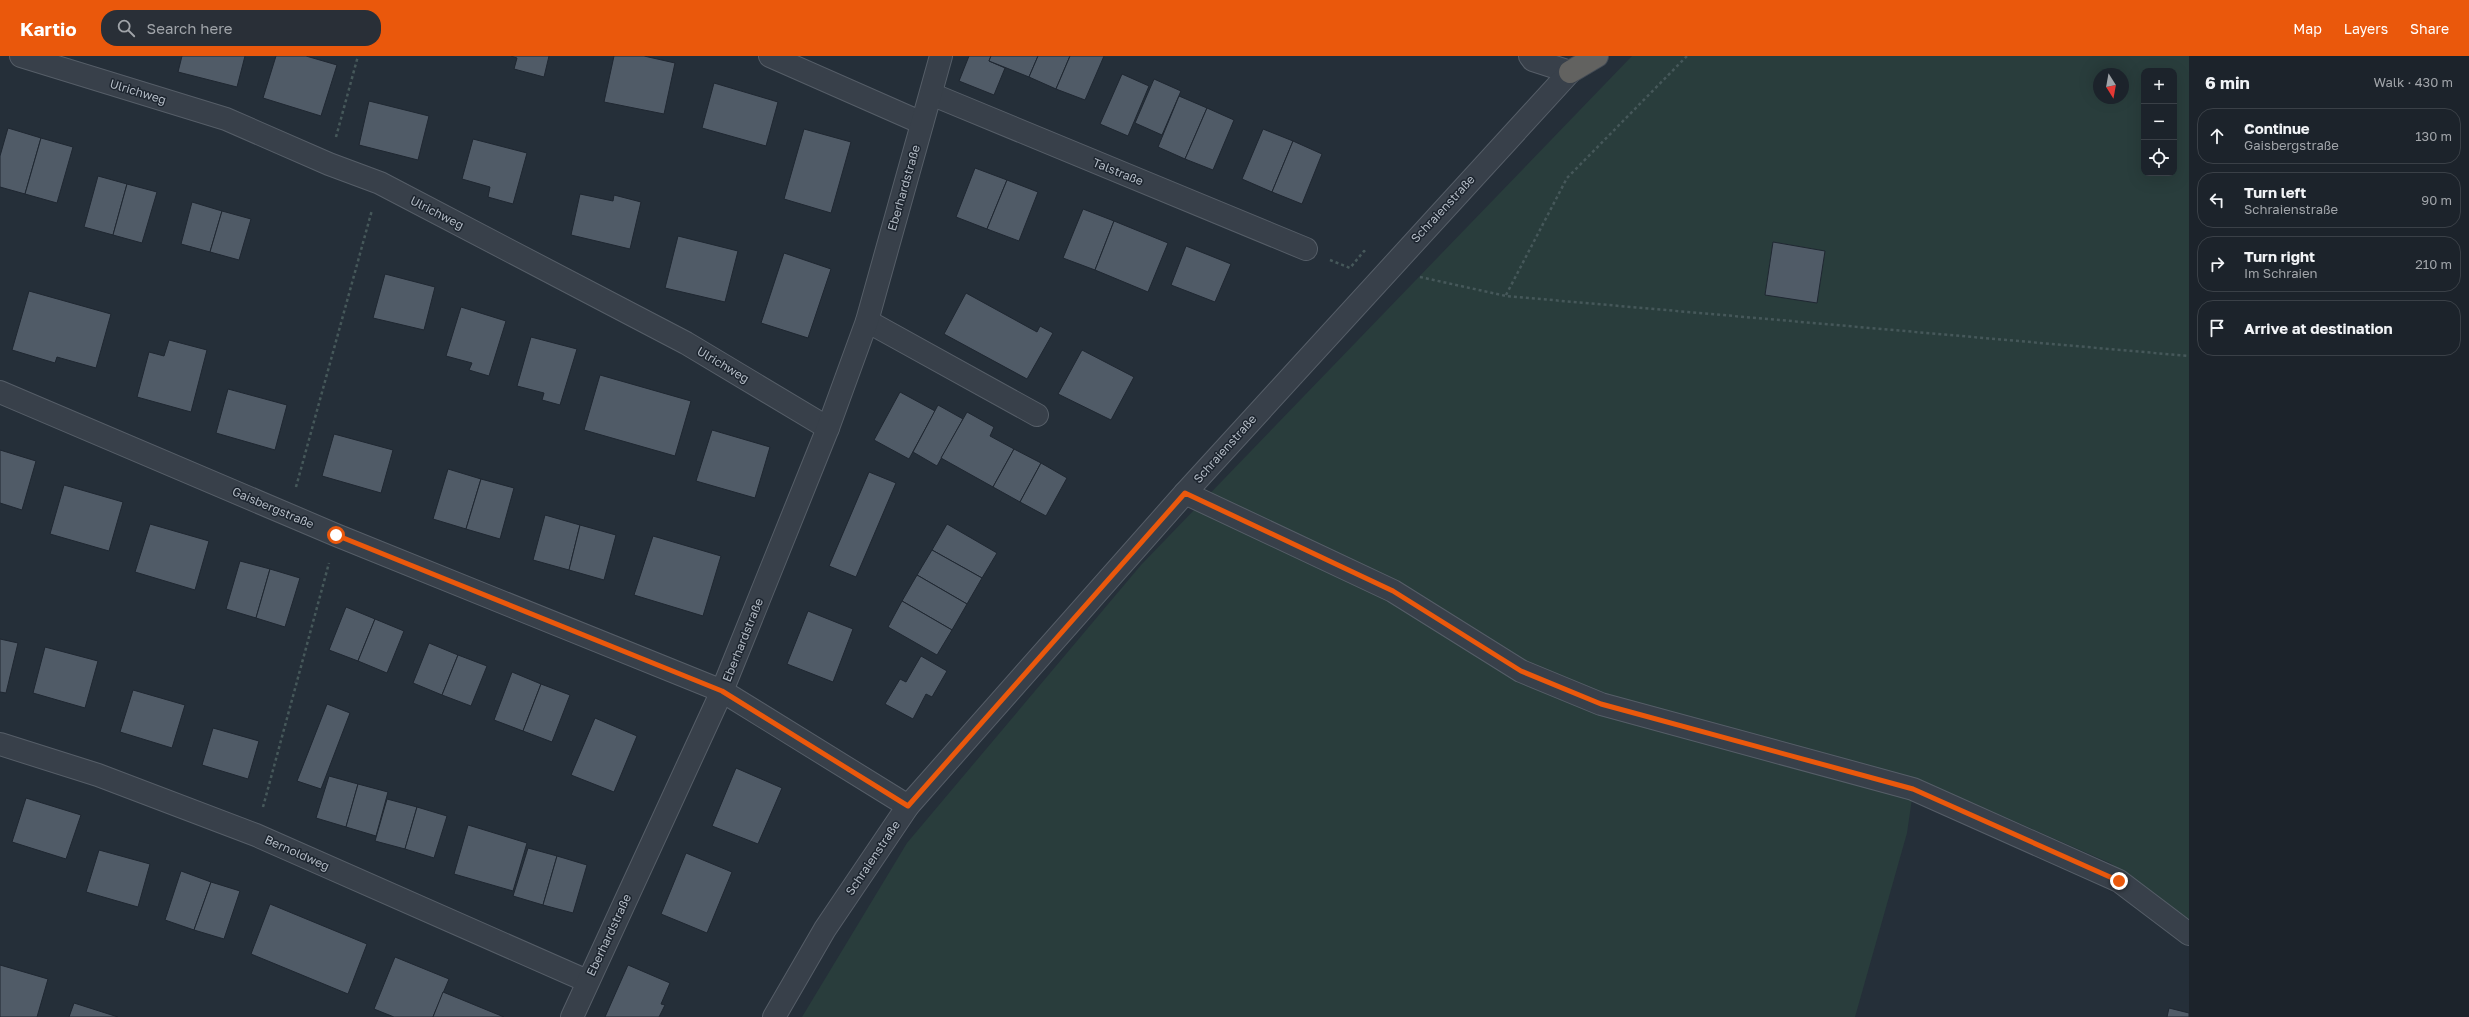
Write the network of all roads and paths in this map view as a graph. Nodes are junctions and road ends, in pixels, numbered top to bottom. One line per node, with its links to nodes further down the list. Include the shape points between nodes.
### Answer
1 (21, 56): 11 (street, Ulrichweg, via 226,119)
2 (358, 56): 11 (path)
3 (770, 56): 10 (street)
4 (940, 56): 9 (street, Eberhardstraße)
5 (1530, 56): 8 (street, via 1533,60)
6 (1597, 56): 8 (highway)
7 (1687, 56): 15 (path, via 1567,178)
8 (1572, 61): 14 (street, Schraienstraße)
9 (931, 94): 10 (street, Eberhardstraße); 13 (street, Talstraße)
10 (922, 123): 16 (street, Eberhardstraße)
11 (329, 164): 12 (street, Ulrichweg)
12 (380, 183): 20 (street, Ulrichweg, via 686,343); 22 (path)
13 (1306, 249): 14 (path, via 1350,268 1364,251)
14 (1387, 270): 15 (path); 21 (street, Schraienstraße)
15 (1506, 296): 17 (path)
16 (867, 321): 19 (street); 20 (street, Eberhardstraße)
17 (2189, 356)
18 (0, 392): 22 (street, Gaisbergstraße)
19 (1037, 415)
20 (828, 428): 24 (street, Eberhardstraße)
21 (1185, 493): 26 (street, Schraienstraße); 28 (street, via 1393,591 1521,671 1601,704 1913,789 2119,881)
22 (289, 514): 23 (street, Gaisbergstraße)
23 (336, 535): 24 (street, Gaisbergstraße); 27 (path)
24 (722, 691): 26 (street, Gaisbergstraße); 29 (street, Eberhardstraße)
25 (0, 744): 27 (street, Bernoldweg, via 98,775)
26 (908, 806): 31 (street, Schraienstraße, via 825,928)
27 (256, 835): 29 (street, Bernoldweg)
28 (2189, 934)
29 (587, 981): 30 (street, Eberhardstraße)
30 (572, 1017)
31 (774, 1017)

